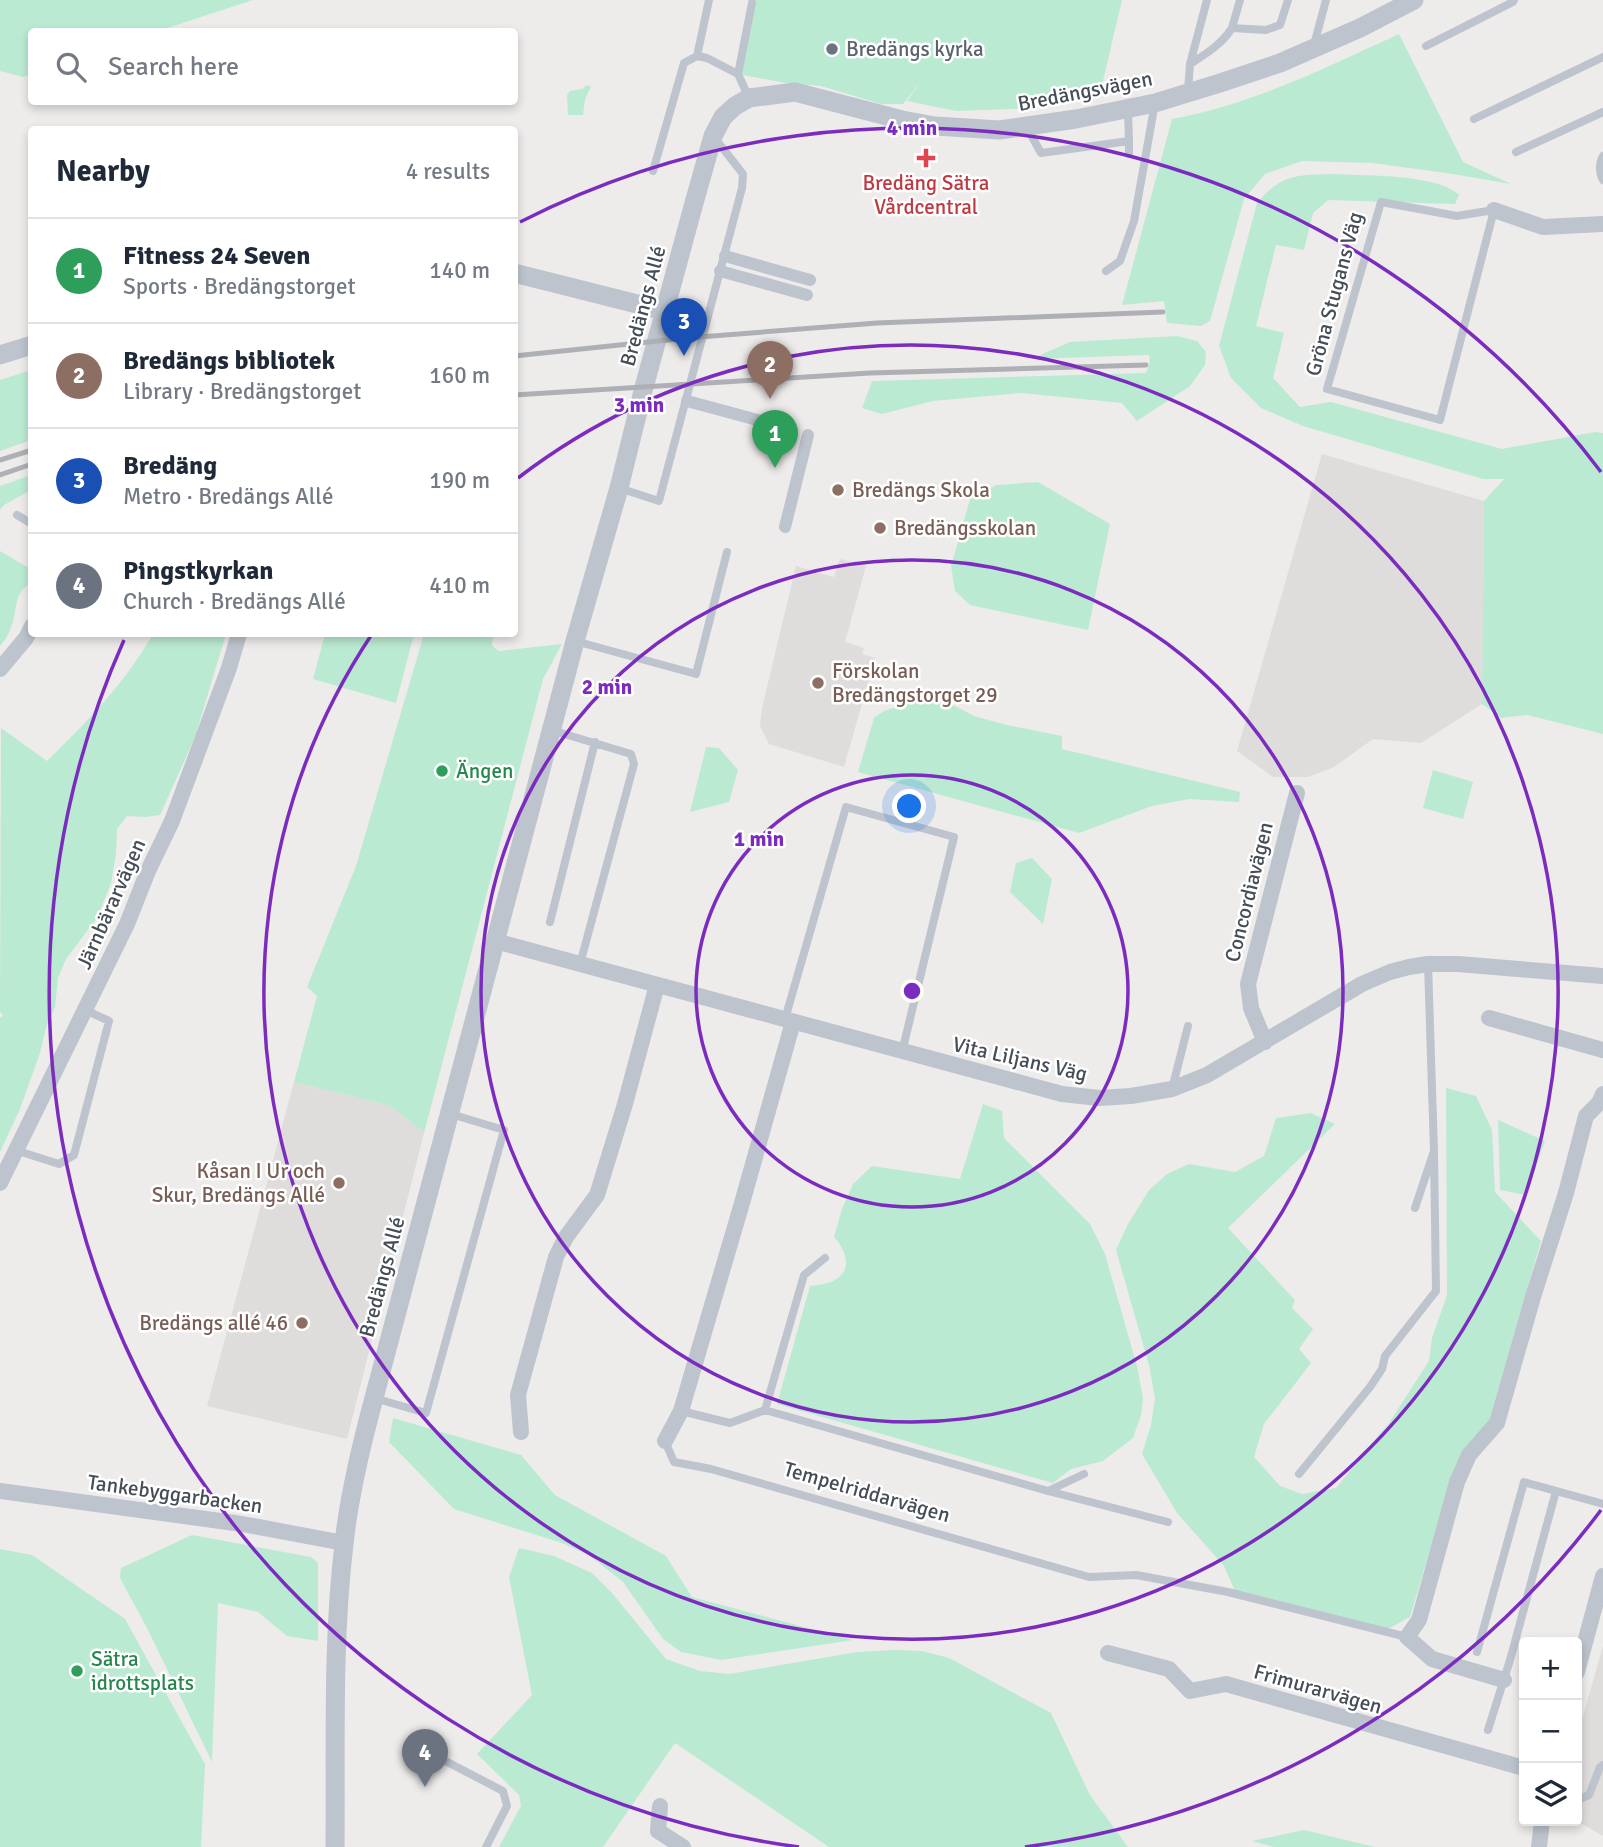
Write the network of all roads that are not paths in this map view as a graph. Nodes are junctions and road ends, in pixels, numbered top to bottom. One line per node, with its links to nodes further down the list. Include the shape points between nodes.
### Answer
1 (709, 0): 12 (lane)
2 (1207, 0): 14 (lane)
3 (1240, 0): 9 (lane)
4 (1288, 0): 9 (lane, via 1280,25 1266,30)
5 (1326, 0): 11 (lane)
6 (1414, 0): 11 (street, Bredängsvägen)
7 (1514, 0): 10 (lane)
8 (752, 3): 15 (lane)
9 (1232, 28): 14 (lane)
10 (1426, 46)
11 (1314, 48): 16 (street, Bredängsvägen)
12 (697, 56): 15 (lane); 28 (lane, via 684,63)
13 (1603, 58): 21 (lane)
14 (1190, 64): 16 (lane)
15 (738, 74): 17 (lane)
16 (1188, 92): 18 (street, Bredängsvägen)
17 (749, 98): 22 (street, Bredängsvägen, via 795,92 935,126 999,130); 23 (street, Bredängs Allé, via 723,117)
18 (1155, 103): 19 (street, Bredängsvägen); 34 (lane, via 1134,221 1120,261)
19 (1128, 108): 22 (street, Bredängsvägen); 24 (lane)
20 (1603, 112): 25 (lane)
21 (1474, 119)
22 (1027, 126): 24 (lane, via 1041,153)
23 (713, 136): 32 (lane, via 743,174); 38 (street, Bredängs Allé)
24 (1129, 141): 26 (lane)
25 (1516, 152)
26 (1129, 154)
27 (1603, 156): 29 (lane)
28 (653, 171)
29 (1603, 180)
30 (1494, 210): 30 (lane, Gröna Stugans Väg, via 1457,216 1381,202 1327,389 1440,421); 31 (street, Gröna Stugans Väg, via 1543,227)
31 (1603, 224)
32 (725, 256): 33 (lane); 36 (street)
33 (720, 271): 37 (street); 41 (lane)
34 (1106, 271)
35 (518, 274): 38 (street)
36 (810, 280)
37 (807, 295)
38 (665, 311): 44 (street, Bredängs Allé)
39 (28, 346): 40 (street)
40 (0, 355)
41 (687, 401): 42 (street); 44 (lane, via 659,501)
42 (776, 425)
43 (808, 435): 47 (street)
44 (619, 488): 51 (street, Bredängs Allé)
45 (17, 515): 46 (lane)
46 (28, 522)
47 (785, 527)
48 (727, 552): 51 (lane, via 696,674)
49 (28, 634): 52 (street)
50 (238, 637): 62 (street, Järnbärarvägen, via 172,821)
51 (575, 641): 53 (street, Bredängs Allé)
52 (0, 669)
53 (551, 730): 54 (lane); 57 (street, Bredängs Allé)
54 (596, 742): 56 (lane); 58 (lane, via 631,754 634,764)
55 (1297, 793): 66 (street, Concordiavägen, via 1248,984 1251,1008)
56 (550, 922)
57 (495, 941): 58 (street, Vita Liljans Väg); 71 (street, Bredängs Allé)
58 (580, 964): 61 (street, Vita Liljans Väg)
59 (1428, 964): 60 (street, Vita Liljans Väg); 66 (street, Vita Liljans Väg, via 1362,984); 73 (lane)
60 (1603, 976)
61 (657, 985): 64 (street, Vita Liljans Väg); 80 (street, via 597,1195 556,1257 518,1395)
62 (85, 1010): 72 (street, Järnbärarvägen); 72 (lane, via 109,1021 74,1156 59,1164)
63 (1489, 1018): 67 (street)
64 (789, 1021): 68 (street, Vita Liljans Väg); 68 (lane, via 846,807 954,837); 79 (street, Tempelriddarvägen)
65 (1188, 1026): 69 (lane)
66 (1265, 1042): 69 (street, Vita Liljans Väg)
67 (1603, 1050)
68 (902, 1052): 69 (street, Vita Liljans Väg, via 1062,1094 1100,1098)
69 (1172, 1089)
70 (1603, 1094): 91 (street, via 1586,1115 1497,1423 1469,1455 1457,1482 1419,1620)
71 (449, 1114): 77 (street, Bredängs Allé); 77 (lane, via 504,1130 426,1413)
72 (15, 1150): 74 (street, Järnbärarvägen)
73 (1434, 1151): 75 (lane); 83 (lane, via 1436,1291 1385,1356 1370,1387)
74 (0, 1182)
75 (1415, 1208)
76 (825, 1258): 78 (lane, via 804,1275)
77 (374, 1398): 89 (street, Bredängs Allé)
78 (765, 1410): 79 (lane, via 730,1423); 85 (lane)
79 (681, 1411): 81 (street, Tempelriddarvägen)
80 (522, 1432)
81 (665, 1441): 91 (lane, Tempelriddarvägen, via 674,1462 1089,1577 1136,1575 1228,1592)
82 (1084, 1474): 85 (lane)
83 (1299, 1474)
84 (0, 1491): 89 (street, Tankebyggarbacken, via 242,1524)
85 (1048, 1491): 88 (lane)
86 (1556, 1491): 87 (lane); 92 (lane, via 1524,1482); 95 (lane)
87 (1603, 1504)
88 (1168, 1522)
89 (344, 1543): 103 (street, Bredängs Allé, via 337,1639)
90 (1603, 1576): 94 (street)
91 (1407, 1637): 95 (street, via 1432,1659)
92 (1477, 1652)
93 (1108, 1653): 99 (street, Frimurarvägen, via 1169,1669 1190,1691 1226,1684)
94 (1582, 1654)
95 (1504, 1680): 96 (lane)
96 (1488, 1730)
97 (430, 1753): 104 (lane, via 503,1791 507,1806)
98 (1603, 1765): 100 (lane, via 1589,1795)
99 (1519, 1767)
100 (1582, 1798)
101 (660, 1806): 105 (street, via 658,1831)
102 (1541, 1826): 106 (street)
103 (335, 1847)
104 (486, 1847)
105 (683, 1847)
106 (1539, 1847)

